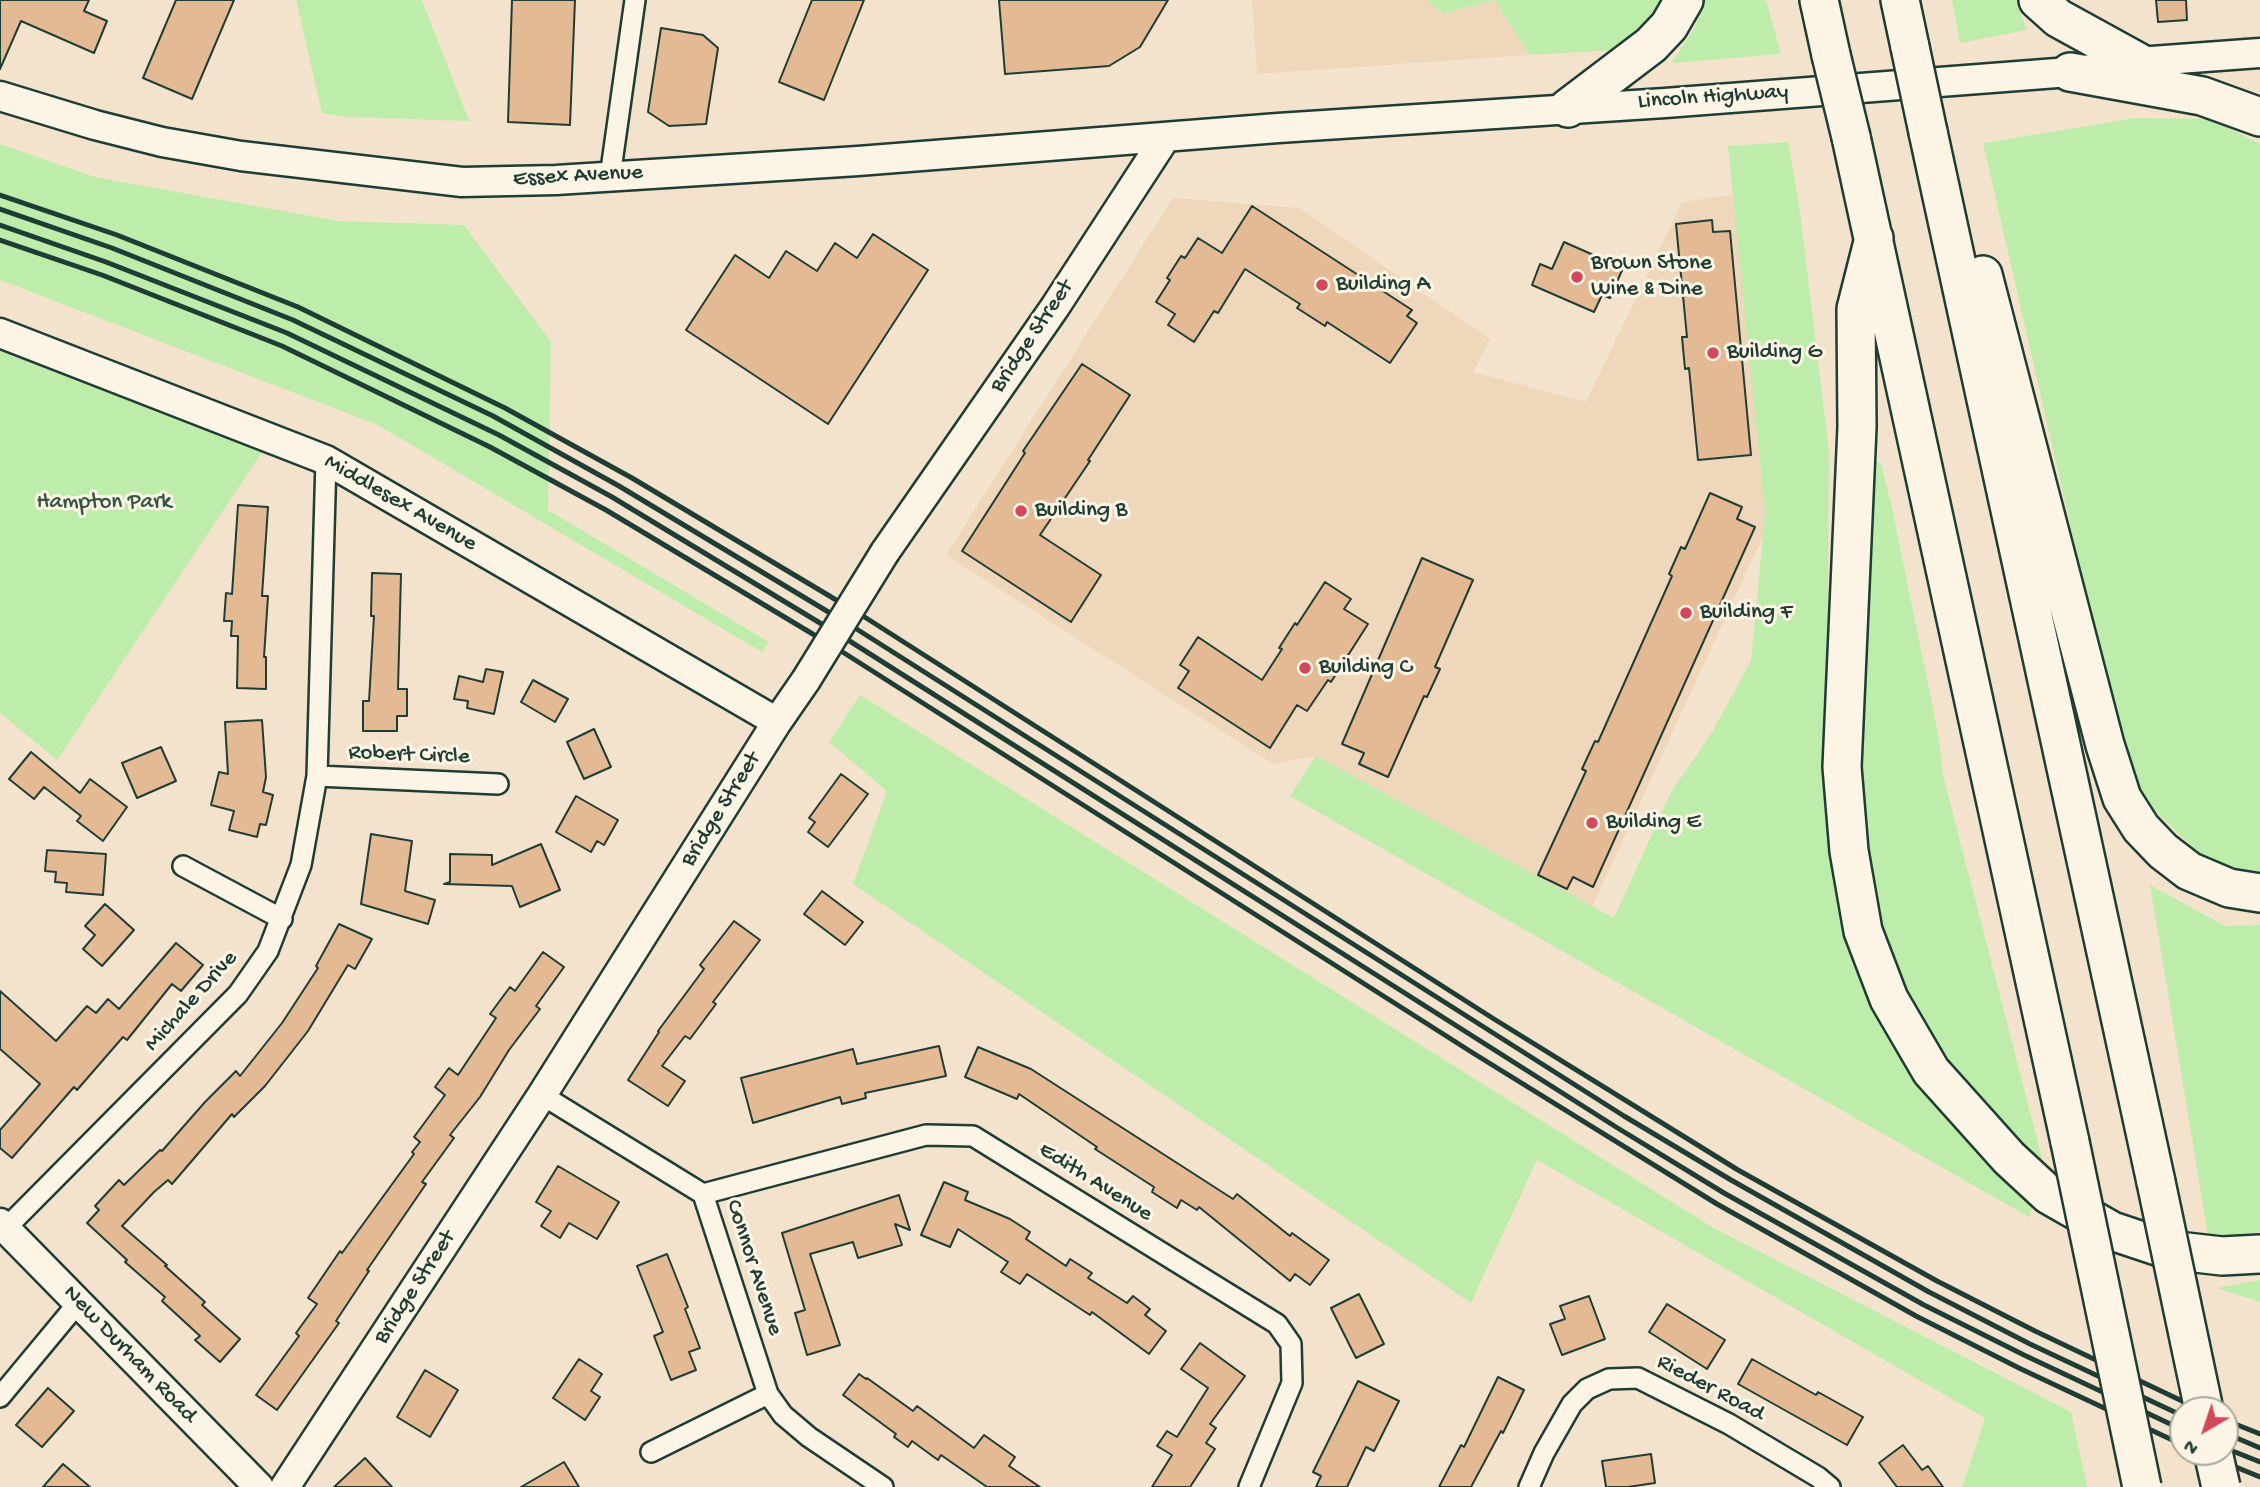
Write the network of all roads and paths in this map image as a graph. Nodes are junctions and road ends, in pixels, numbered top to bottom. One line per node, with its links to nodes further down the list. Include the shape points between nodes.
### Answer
1 (635, 0): 13 (street)
2 (1684, 0): 10 (highway, via 1670,26 1651,45)
3 (1819, 0): 15 (highway, bridge)
4 (1900, 0): 14 (highway, bridge)
5 (2038, 0): 7 (highway, via 2058,18)
6 (2260, 53): 7 (street, Lincoln Highway)
7 (2138, 62): 8 (street, Lincoln Highway)
8 (2070, 72): 10 (street, Lincoln Highway); 11 (highway, via 2202,96)
9 (0, 96): 13 (street, Essex Avenue, via 162,142 241,156 462,182)
10 (1568, 108): 12 (street, Lincoln Highway)
11 (2260, 117)
12 (1165, 138): 13 (street, Essex Avenue); 18 (street, Bridge Street, bridge, via 1055,307 885,552)
13 (610, 177)
14 (1948, 230): 22 (highway, via 1982,271 2122,798 2141,828 2189,871 2229,888); 31 (highway, bridge)
15 (1874, 238): 27 (highway, via 1856,309 1857,427 1842,767 1849,851 1863,931 1889,999 1931,1071 2008,1158 2049,1195 2112,1231 2169,1251); 40 (highway, bridge)
16 (0, 333): 17 (street, Middlesex Avenue)
17 (326, 460): 18 (street, Middlesex Avenue); 19 (street, Michale Drive)
18 (777, 722): 24 (street, Bridge Street)
19 (317, 776): 20 (street, Robert Circle); 23 (street, Michale Drive, via 301,865)
20 (498, 784)
21 (183, 866): 23 (street)
22 (2260, 893)
23 (282, 919): 26 (street, Michale Drive, via 268,951 238,995)
24 (542, 1096): 25 (street, Connor Avenue); 35 (street, Bridge Street)
25 (703, 1194): 29 (street, Connor Avenue); 37 (street, Edith Avenue, via 926,1135 973,1136 1277,1324 1292,1344 1292,1383)
26 (3, 1226): 28 (street, New Durham Road)
27 (2260, 1254)
28 (78, 1303): 30 (street); 34 (street, New Durham Road)
29 (768, 1394): 32 (street); 36 (street, Connor Avenue, via 783,1415 809,1437)
30 (0, 1396)
31 (2201, 1396)
32 (651, 1452)
33 (2216, 1466): 41 (highway, bridge)
34 (259, 1487)
35 (285, 1487)
36 (883, 1487)
37 (1249, 1487)
38 (1529, 1487): 39 (street, Rieder Road, via 1572,1404 1587,1389 1609,1379 1638,1378 1729,1424)
39 (1830, 1487)
40 (2142, 1487)
41 (2221, 1487)

